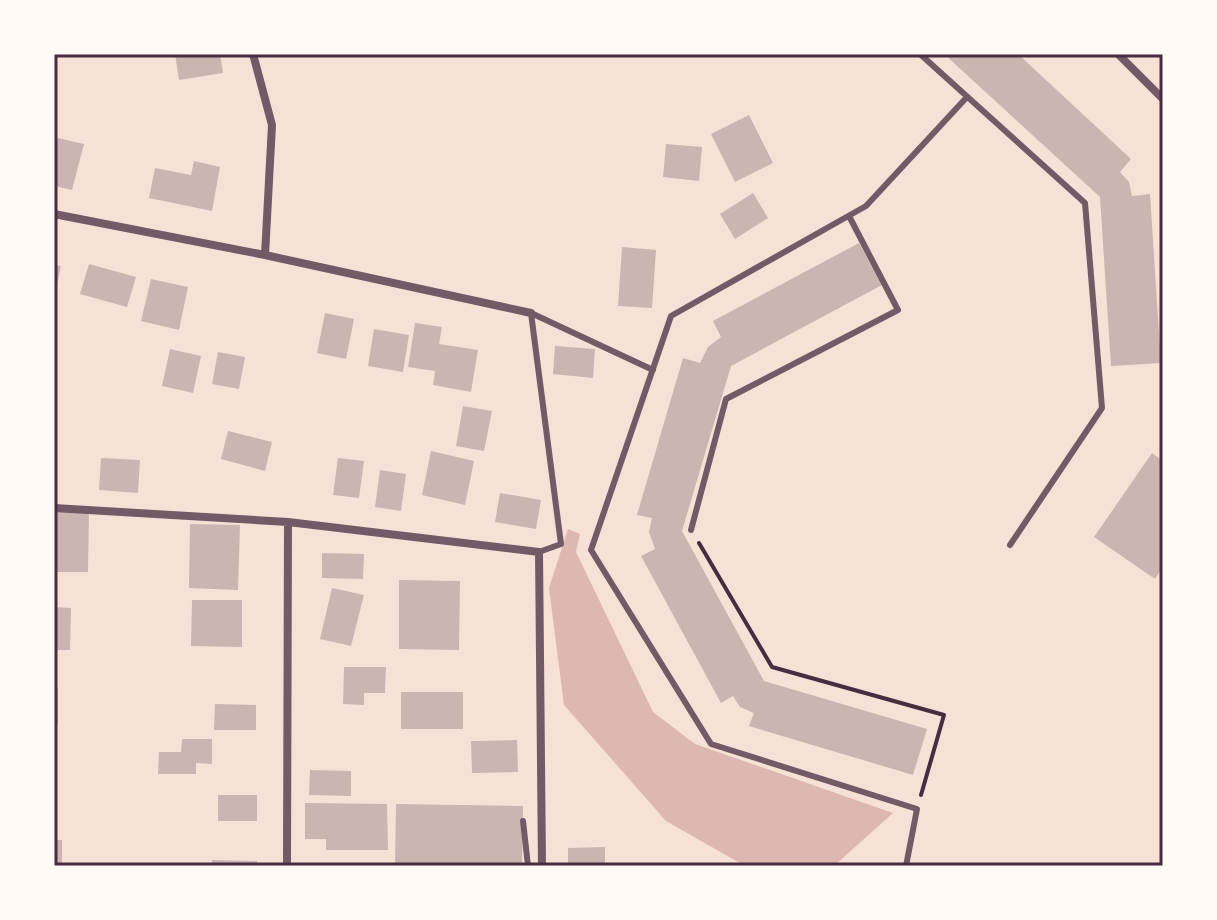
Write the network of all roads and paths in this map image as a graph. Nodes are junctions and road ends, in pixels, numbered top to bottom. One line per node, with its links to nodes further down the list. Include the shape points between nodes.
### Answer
1 (253, 54): 8 (street, via 272,125)
2 (920, 54): 4 (lane)
3 (1118, 54): 5 (street)
4 (967, 97): 7 (lane, via 866,206); 15 (lane, via 1085,203 1102,408)
5 (1163, 99)
6 (54, 214): 8 (street)
7 (849, 216): 10 (lane, via 671,316); 13 (lane, via 898,310 726,399)
8 (265, 255): 9 (street)
9 (531, 313): 10 (lane); 16 (lane, via 561,544)
10 (653, 370): 17 (lane, via 591,550 711,744)
11 (54, 508): 12 (street)
12 (288, 522): 16 (street); 19 (street)
13 (691, 530)
14 (699, 543): 17 (path, via 772,667 944,715)
15 (1010, 545)
16 (539, 552): 21 (street)
17 (917, 809): 22 (lane)
18 (523, 821): 20 (lane)
19 (287, 866)
20 (528, 866)
21 (542, 866)
22 (906, 866)

